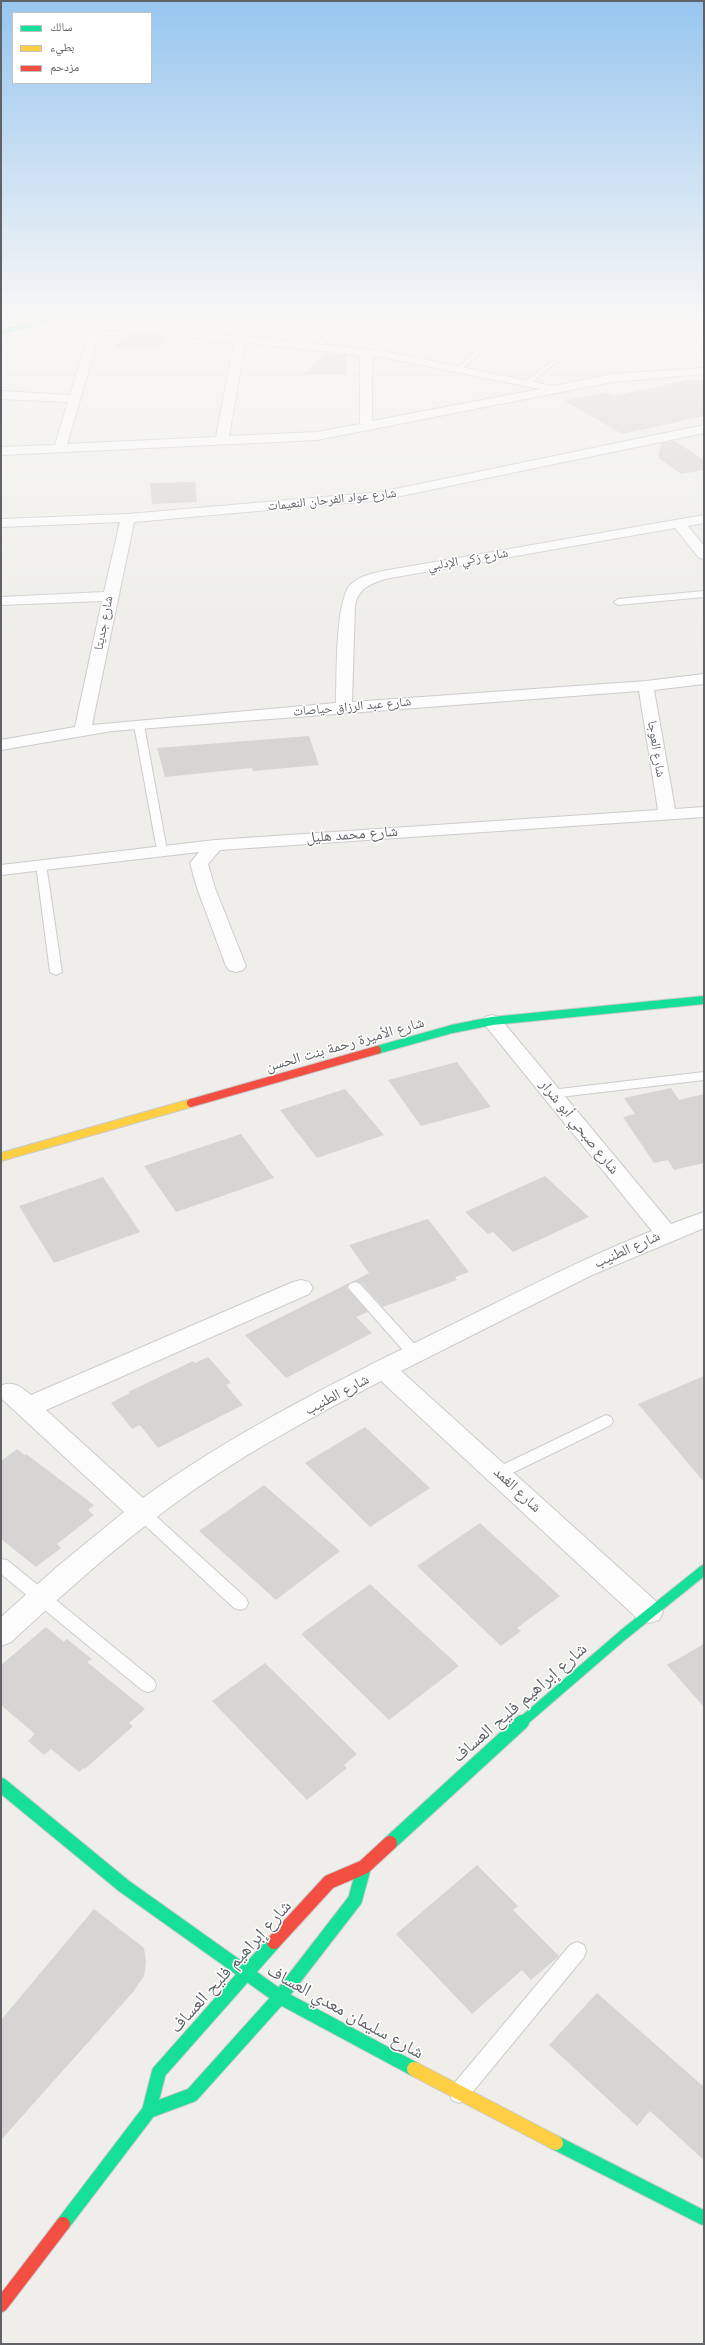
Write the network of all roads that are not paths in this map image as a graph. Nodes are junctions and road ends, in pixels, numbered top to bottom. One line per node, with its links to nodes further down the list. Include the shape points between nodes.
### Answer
1 (66, 428): 6 (street)
2 (224, 428): 5 (street)
3 (358, 428): 5 (street, via 317,436)
4 (704, 429): 8 (street, شارع عواد الفرحان النعيمات, via 381,496)
5 (222, 441): 6 (street)
6 (60, 448): 7 (street)
7 (1, 451)
8 (128, 518): 10 (street, شارع عواد الفرحان النعيمات); 14 (street, شارع جديتا)
9 (704, 519): 11 (street, شارع زكي الإدلبي)
10 (1, 523)
11 (678, 524): 12 (street); 19 (street, شارع زكي الإدلبي, via 383,575 357,584 350,594 348,605)
12 (704, 556)
13 (704, 594): 16 (lane)
14 (110, 596): 15 (street); 21 (street, شارع جديتا)
15 (1, 601)
16 (618, 602)
17 (704, 679): 18 (street, شارع عبد الرزاق حياصات)
18 (646, 686): 19 (street, شارع عبد الرزاق حياصات); 24 (street, شارع العوجا)
19 (344, 706): 20 (street, شارع عبد الرزاق حياصات)
20 (139, 725): 21 (street, شارع عبد الرزاق حياصات); 26 (lane)
21 (84, 729): 22 (street, شارع عبد الرزاق حياصات)
22 (1, 745)
23 (704, 812): 24 (street, شارع محمد هليل)
24 (667, 813): 25 (street, شارع محمد هليل)
25 (215, 845): 26 (street, شارع محمد هليل); 29 (street, via 199,863)
26 (162, 850): 27 (street, شارع محمد هليل)
27 (41, 864): 28 (street, شارع محمد هليل); 30 (lane)
28 (1, 870)
29 (236, 966)
30 (56, 972)
31 (704, 1000): 32 (street, شارع الأميرة رحمة بنت الحسن)
32 (492, 1021): 34 (street, شارع صبحي أبو شرار); 35 (street, شارع الأميرة رحمة بنت الحسن, via 414,1039)
33 (704, 1076): 34 (lane)
34 (551, 1094): 37 (street, شارع صبحي أبو شرار)
35 (1, 1157)
36 (704, 1220): 37 (street, شارع الطنيب)
37 (666, 1233): 40 (street, شارع الطنيب, via 608,1258)
38 (354, 1287): 40 (lane)
39 (301, 1288): 44 (street, via 20,1400)
40 (414, 1353): 41 (street, شارع الطنيب)
41 (384, 1370): 43 (street, شارع الغمد); 44 (street, شارع الطنيب, via 308,1409 241,1448 186,1482)
42 (606, 1421): 43 (lane)
43 (499, 1474): 49 (street, شارع الغمد)
44 (142, 1514): 47 (street, شارع الطنيب); 48 (lane)
45 (1, 1565): 47 (lane)
46 (704, 1570): 49 (street, شارع إبراهيم فليح العساف)
47 (40, 1598): 50 (street, شارع الطنيب); 51 (lane)
48 (240, 1603)
49 (649, 1612): 53 (street, شارع إبراهيم فليح العساف, via 514,1728)
50 (1, 1634)
51 (148, 1685)
52 (1, 1784): 55 (street, شارع سليمان معدي العساف, via 124,1886)
53 (364, 1867): 55 (street, شارع إبراهيم فليح العساف, via 329,1882); 56 (street, via 355,1900)
54 (577, 1951): 57 (lane)
55 (245, 1973): 56 (street, شارع سليمان معدي العساف); 58 (street, شارع إبراهيم فليح العساف, via 159,2072)
56 (280, 1997): 57 (street, شارع سليمان معدي العساف); 58 (street, via 192,2095)
57 (459, 2093): 59 (street, شارع سليمان معدي العساف)
58 (149, 2110): 60 (street, شارع إبراهيم فليح العساف)
59 (704, 2218)
60 (1, 2305)

